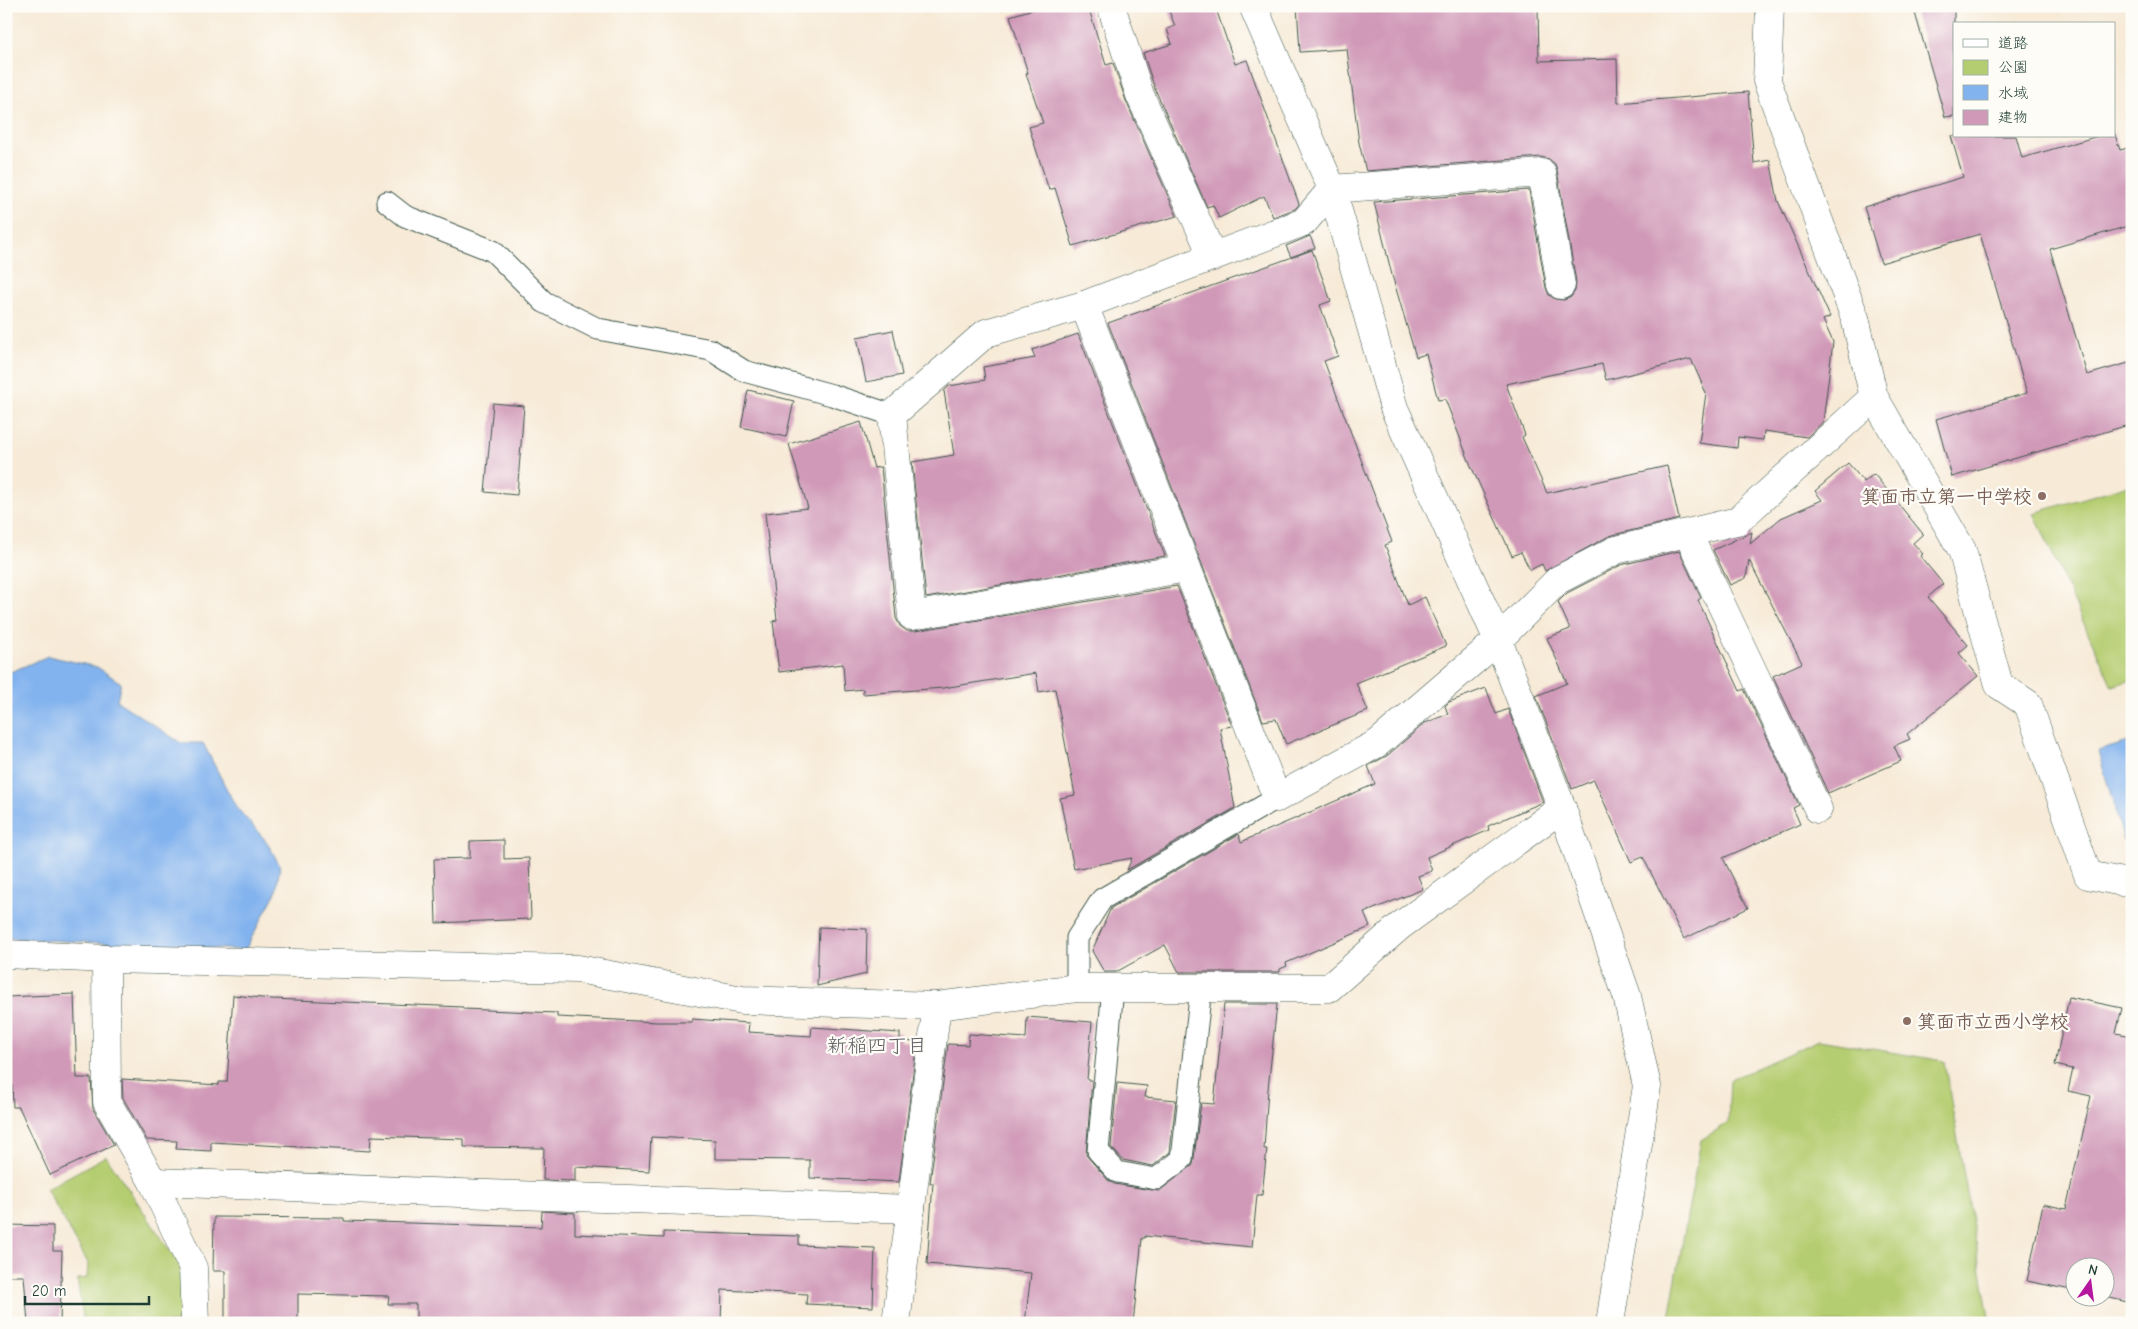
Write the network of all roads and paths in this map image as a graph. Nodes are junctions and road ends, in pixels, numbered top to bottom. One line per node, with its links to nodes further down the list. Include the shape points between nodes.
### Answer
1 (1112, 6): 6 (street, via 1140,95)
2 (1253, 6): 4 (street)
3 (1770, 6): 9 (street, via 1767,81 1856,318)
4 (1332, 189): 6 (street, via 1304,222); 7 (street, via 1542,173); 13 (street, via 1394,408)
5 (387, 202): 10 (lane, via 405,216 493,251 544,302 598,330 711,350 744,371)
6 (1213, 257): 8 (street)
7 (1561, 285)
8 (1084, 305): 10 (street, via 986,333); 12 (street)
9 (1874, 398): 11 (street, via 1737,521); 17 (street, via 1962,550 1999,685 2028,704 2088,875)
10 (892, 415): 12 (street, via 912,616)
11 (1688, 534): 13 (street, via 1616,550 1558,580); 16 (street)
12 (1187, 568): 14 (street)
13 (1498, 640): 14 (street, via 1378,742); 15 (street)
14 (1277, 798): 20 (lane, via 1102,899 1077,938)
15 (1562, 808): 22 (street, via 1400,926 1329,988); 28 (street, via 1627,996 1648,1086)
16 (1818, 809)
17 (2132, 884)
18 (6, 954): 19 (street)
19 (106, 959): 23 (street, via 578,969 742,1000); 24 (street, via 107,1102)
20 (1077, 988): 21 (street); 23 (street)
21 (1113, 988): 22 (street); 22 (lane, via 1098,1152 1116,1172 1156,1179 1182,1159)
22 (1201, 988)
23 (937, 1006): 25 (street)
24 (153, 1182): 25 (street); 26 (street, via 194,1268)
25 (911, 1209): 27 (street)
26 (195, 1323)
27 (896, 1323)
28 (1610, 1323)

